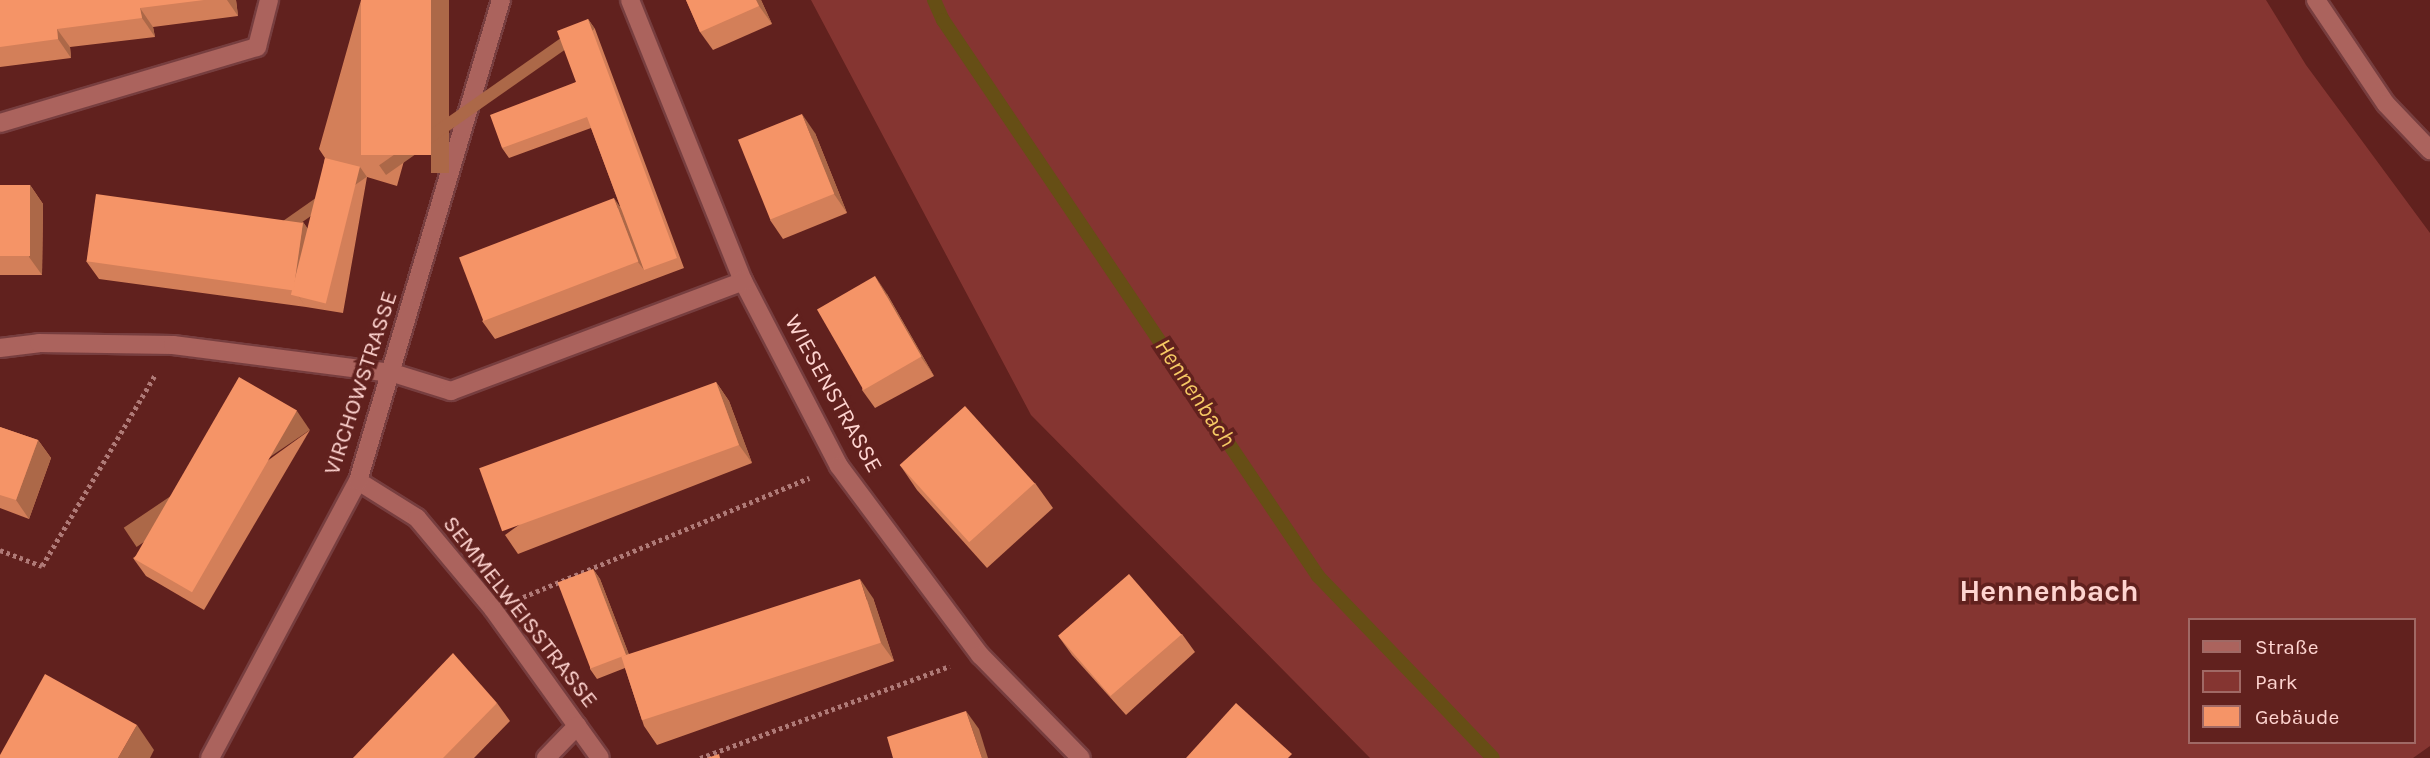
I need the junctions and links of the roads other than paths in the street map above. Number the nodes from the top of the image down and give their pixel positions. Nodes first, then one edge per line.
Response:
1 (269, 0) edge
2 (501, 0) edge
3 (630, 0) edge
4 (2316, 0) edge
5 (0, 123) edge
6 (2430, 150) edge
7 (743, 281) junction
8 (0, 348) edge
9 (393, 373) junction
10 (358, 481) junction
11 (577, 726) junction
12 (210, 758) edge
13 (546, 758) edge
14 (600, 758) edge
15 (1081, 758) edge

1 - 5 street
2 - 9 street, VIRCHOWSTRASSE
3 - 7 street, WIESENSTRASSE
4 - 6 street
7 - 9 street
7 - 15 street, WIESENSTRASSE
8 - 9 street
9 - 10 street, VIRCHOWSTRASSE
10 - 11 street, SEMMELWEISSTRASSE
10 - 12 street, VIRCHOWSTRASSE
11 - 13 street
11 - 14 street, SEMMELWEISSTRASSE

